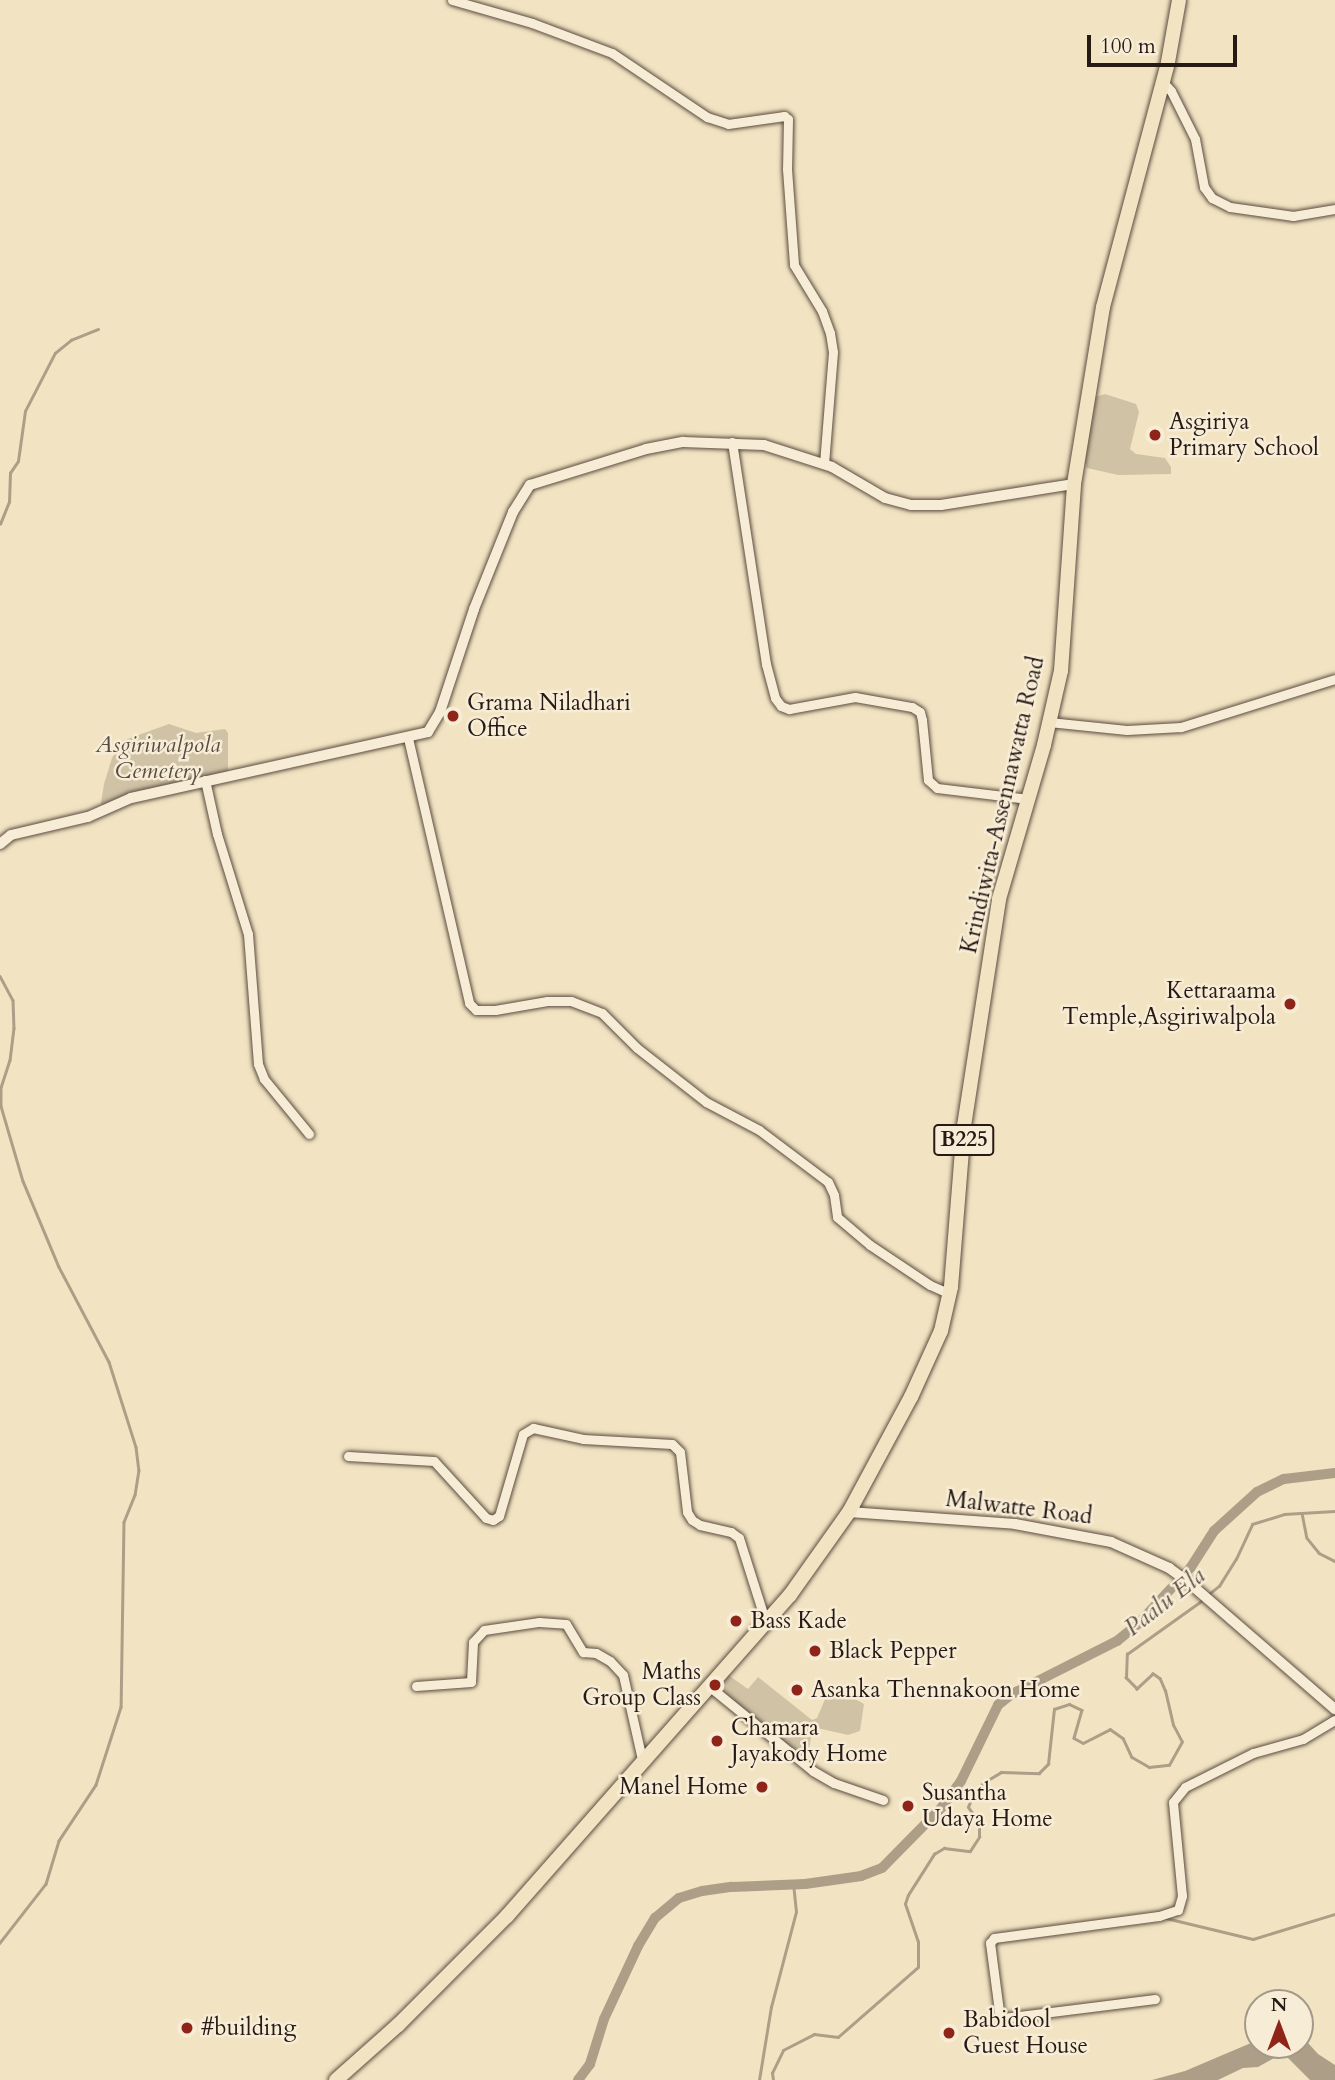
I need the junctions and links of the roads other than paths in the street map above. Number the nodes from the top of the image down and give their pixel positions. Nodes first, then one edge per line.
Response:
1 (452, 0) edge
2 (1179, 0) edge
3 (1163, 82) junction
4 (1335, 209) edge
5 (732, 442) junction
6 (824, 464) junction
7 (1074, 484) junction
8 (1335, 679) edge
9 (1049, 722) junction
10 (408, 738) junction
11 (205, 780) junction
12 (1028, 799) junction
13 (0, 844) edge
14 (309, 1135) dead end
15 (950, 1294) junction
16 (348, 1456) dead end
17 (849, 1512) junction
18 (766, 1623) junction
19 (416, 1686) dead end
20 (710, 1687) junction
21 (1335, 1709) edge
22 (1335, 1720) edge
23 (642, 1759) junction
24 (883, 1800) dead end
25 (1155, 1999) dead end
26 (336, 2080) edge

1 - 6 street
2 - 3 main road, Krindiwita-Assennawatta Road / B225
3 - 4 street
3 - 7 main road, Krindiwita-Assennawatta Road / B225
5 - 6 street
5 - 10 street
5 - 12 street
6 - 7 street
7 - 9 main road, Krindiwita-Assennawatta Road / B225
8 - 9 street
9 - 12 main road, Krindiwita-Assennawatta Road / B225
10 - 11 street
10 - 15 street
11 - 13 street
11 - 14 street
12 - 15 main road, Krindiwita-Assennawatta Road / B225
15 - 17 main road, Krindiwita-Assennawatta Road / B225
16 - 18 street
17 - 18 main road, Krindiwita-Assennawatta Road / B225
17 - 21 street, Malwatte Road
18 - 20 main road, Krindiwita-Assennawatta Road / B225
19 - 23 street
20 - 23 main road, Krindiwita-Assennawatta Road / B225
20 - 24 street
22 - 25 street
23 - 26 main road, Krindiwita-Assennawatta Road / B225

